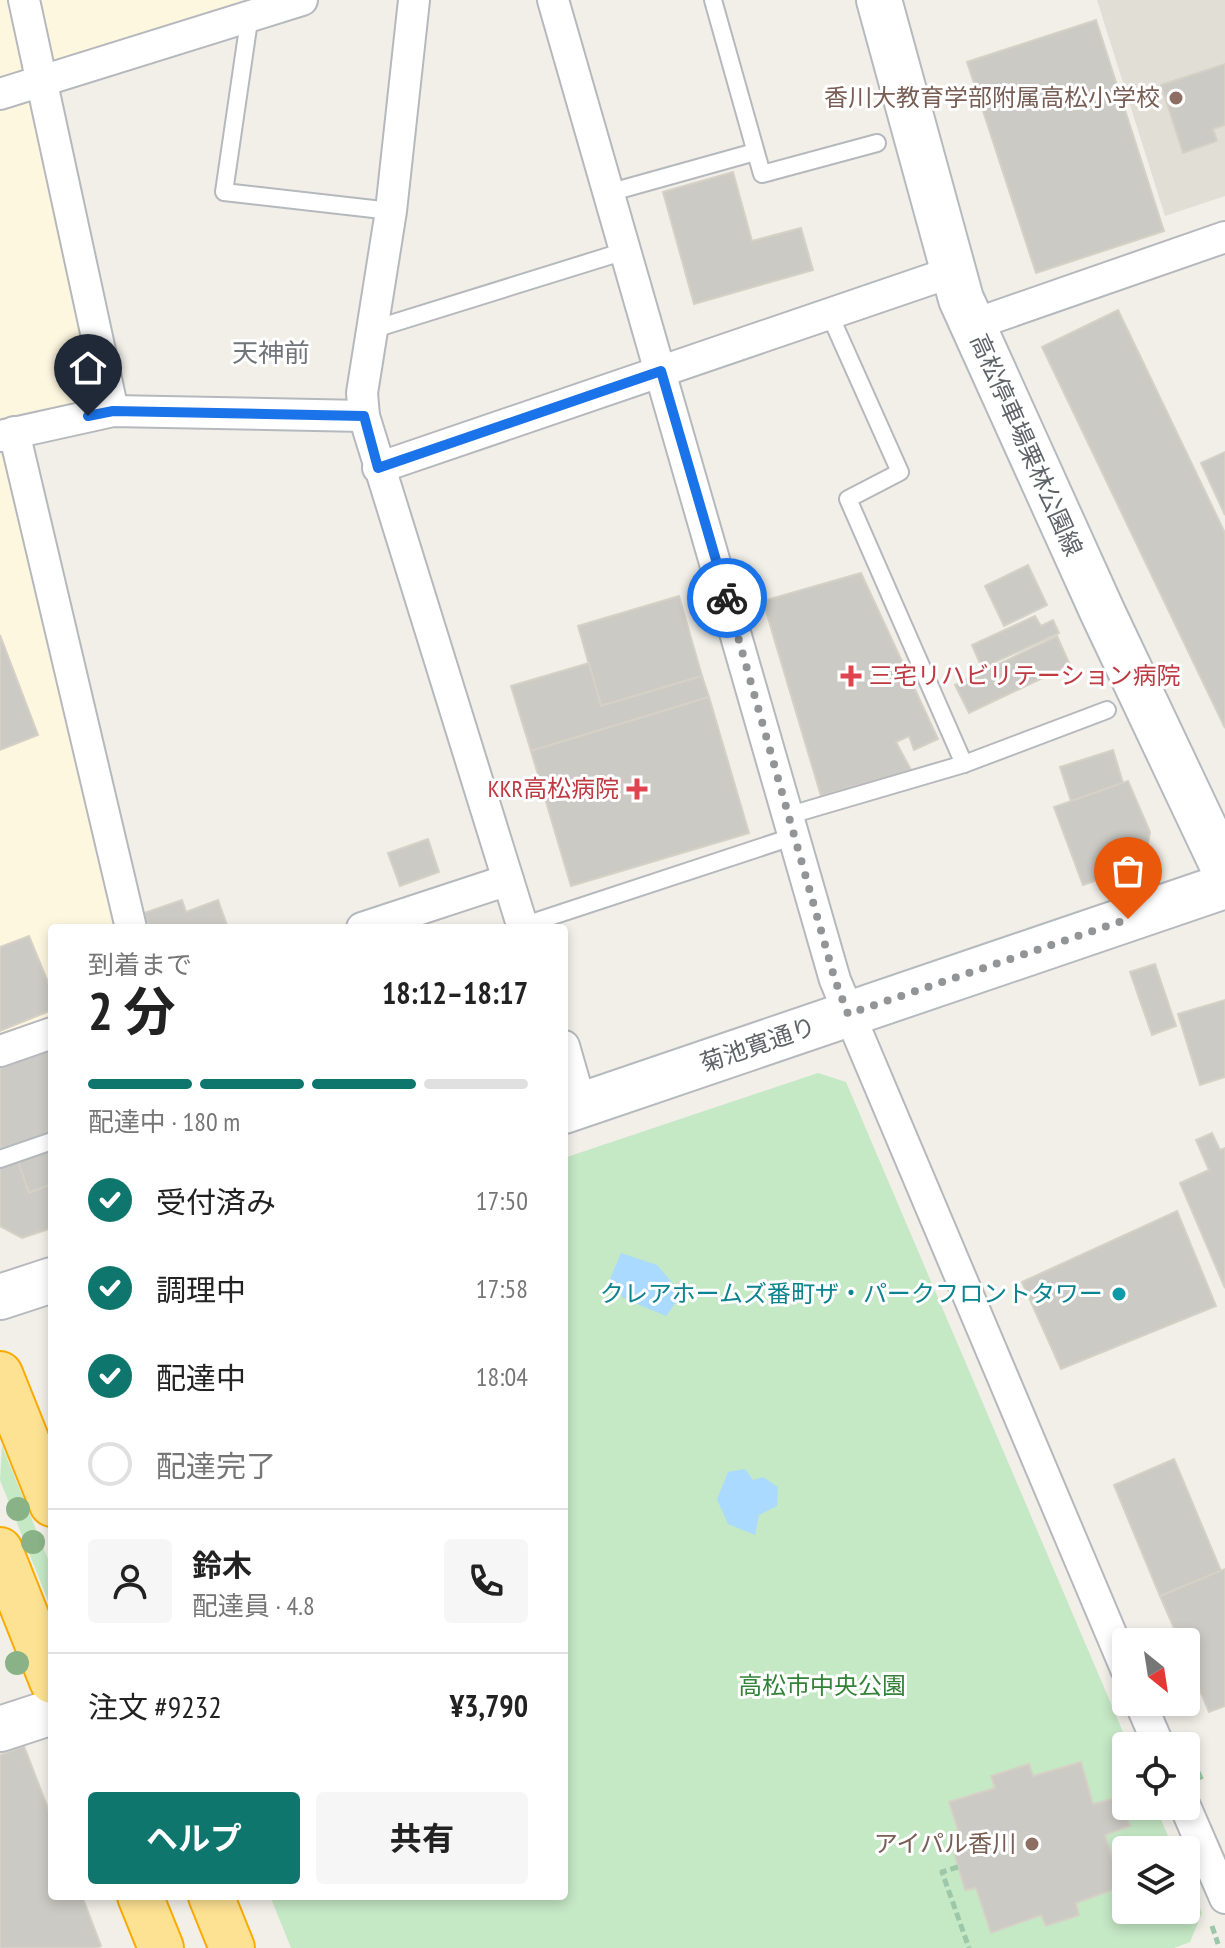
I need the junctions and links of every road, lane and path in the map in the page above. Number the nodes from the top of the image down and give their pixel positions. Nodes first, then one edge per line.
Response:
1 (24, 0) edge
2 (302, 0) edge
3 (414, 0) edge
4 (553, 0) edge
5 (713, 0) edge
6 (879, 0) edge
7 (250, 14) junction
8 (42, 81) junction
9 (0, 94) edge
10 (877, 143) dead end
11 (755, 152) junction
12 (608, 193) junction
13 (391, 211) junction
14 (1225, 237) edge
15 (625, 251) junction
16 (952, 272) junction
17 (829, 313) junction
18 (972, 325) junction
19 (371, 330) junction
20 (661, 371) junction
21 (113, 411) junction
22 (364, 416) junction
23 (7, 434) edge
24 (378, 468) junction
25 (1107, 710) dead end
26 (964, 764) junction
27 (793, 825) junction
28 (1225, 871) edge
29 (508, 880) junction
30 (1225, 886) edge
31 (130, 924) edge
32 (374, 924) edge
33 (521, 924) edge
34 (530, 924) edge
35 (848, 1014) junction
36 (48, 1034) edge
37 (0, 1051) edge
38 (568, 1074) edge
39 (573, 1108) edge
40 (48, 1142) edge
41 (0, 1159) edge
42 (48, 1281) edge
43 (0, 1297) edge
44 (0, 1374) edge
45 (48, 1494) edge
46 (0, 1550) edge
47 (1112, 1641) edge
48 (48, 1671) edge
49 (48, 1713) edge
50 (1151, 1716) edge
51 (0, 1729) edge
52 (1163, 1732) edge
53 (1200, 1814) edge
54 (958, 1867) dead end
55 (1225, 1898) edge
56 (142, 1900) edge
57 (213, 1900) edge
58 (161, 1948) edge
59 (232, 1948) edge
60 (969, 1948) edge

1 - 8 street
2 - 7 street
3 - 13 street
4 - 12 street
5 - 11 lane
6 - 16 main road, 高松停車場栗林公園線
7 - 8 street
7 - 13 lane
8 - 9 street
8 - 21 street
10 - 11 lane
11 - 12 lane
12 - 15 street
13 - 19 street
14 - 18 street
15 - 19 lane
15 - 20 street
16 - 17 street
16 - 18 main road, 高松停車場栗林公園線
17 - 20 street
17 - 26 lane
18 - 28 main road, 高松停車場栗林公園線
19 - 22 street
20 - 24 street
20 - 27 street
21 - 22 street
21 - 23 street
22 - 24 street
23 - 31 street
24 - 29 street
25 - 26 lane
26 - 27 lane
27 - 34 lane
27 - 35 street
29 - 32 street
29 - 33 street
30 - 35 main road, 菊池寛通り
35 - 39 main road, 菊池寛通り
35 - 47 street
36 - 37 street
38 - 39 street
40 - 41 lane
42 - 43 main road
44 - 45 highway
46 - 48 highway
49 - 51 main road
50 - 52 street
53 - 55 street
54 - 60 path
56 - 58 highway
57 - 59 highway

